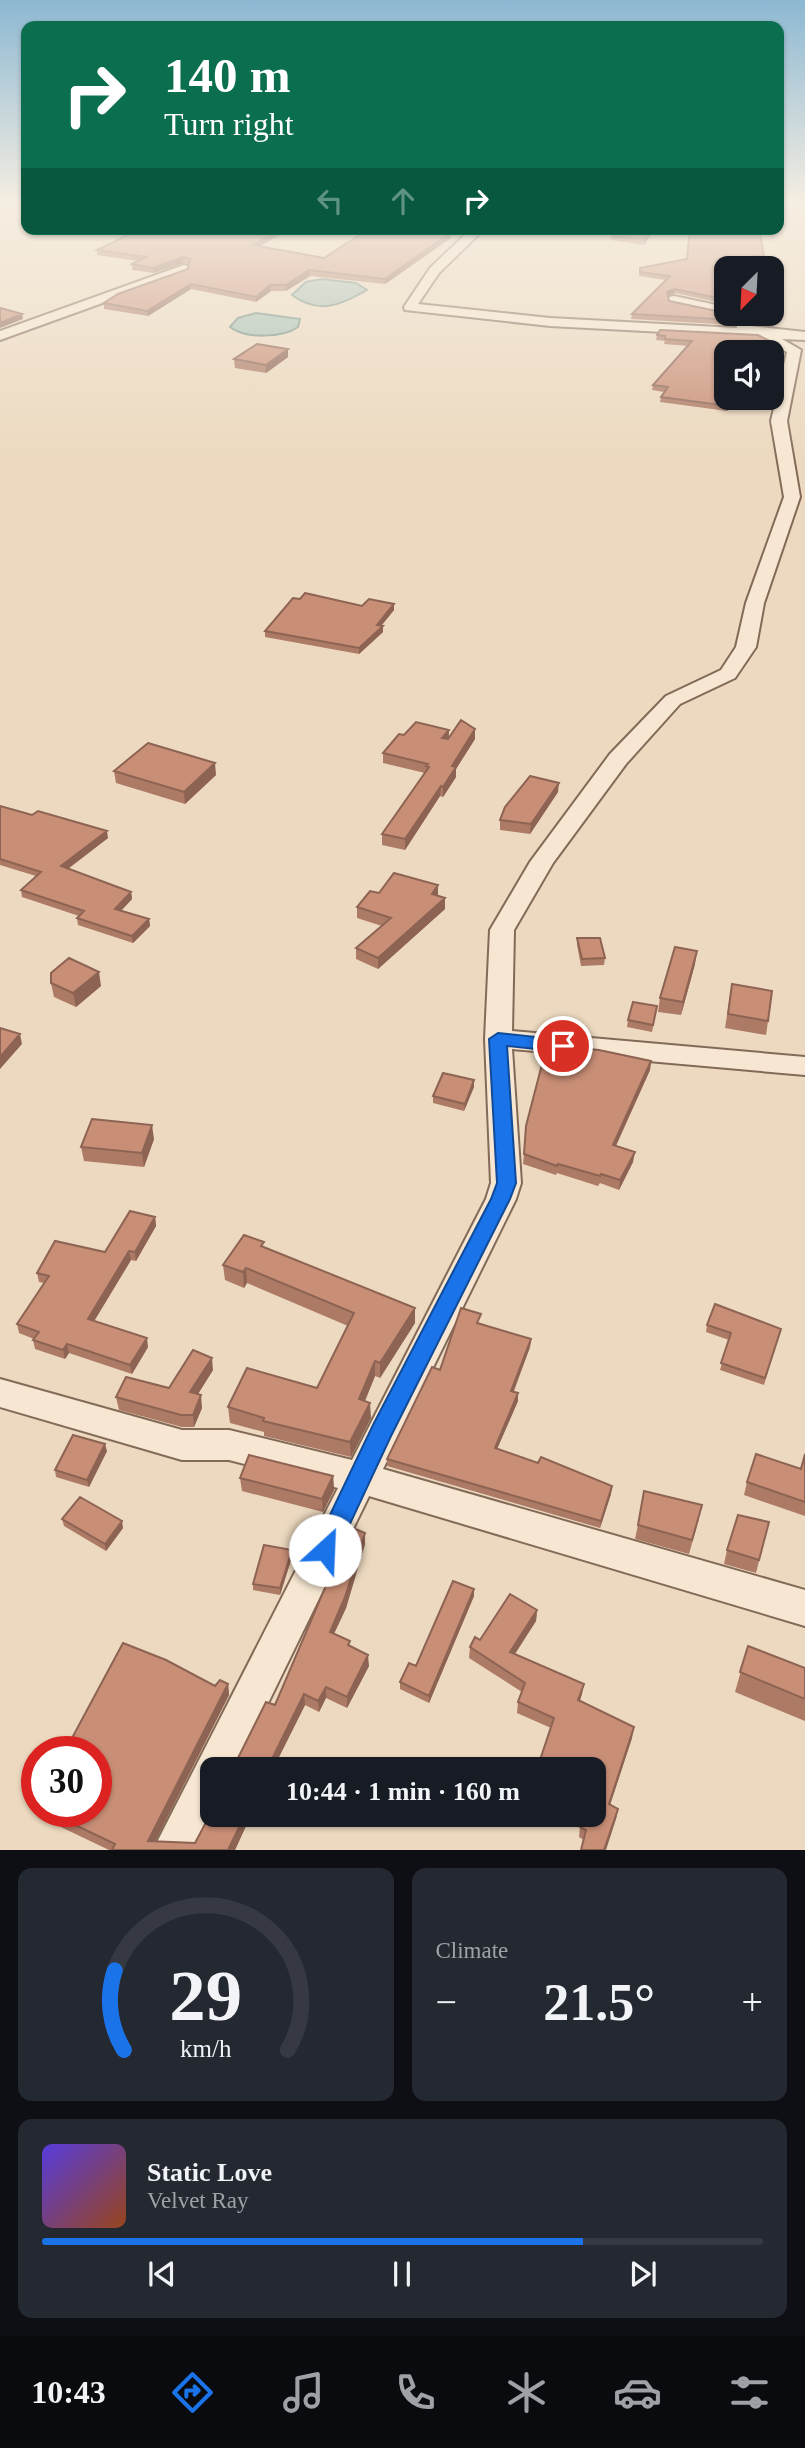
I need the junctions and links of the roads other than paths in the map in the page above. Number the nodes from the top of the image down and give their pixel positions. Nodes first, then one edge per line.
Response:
1 (128, 289) edge
2 (422, 289) edge
3 (674, 300) edge
4 (714, 308) edge
5 (743, 326) edge
6 (760, 335) junction
7 (0, 336) edge
8 (805, 336) edge
9 (498, 1039) junction
10 (805, 1066) edge
11 (0, 1393) edge
12 (360, 1478) junction
13 (805, 1608) edge
14 (221, 1757) edge
15 (200, 1799) edge
16 (174, 1850) edge

1 - 7 street
2 - 6 street
3 - 4 street
5 - 6 street
6 - 8 street
6 - 9 street
9 - 10 street
9 - 12 street
11 - 12 street
12 - 13 street
12 - 14 street
15 - 16 street

